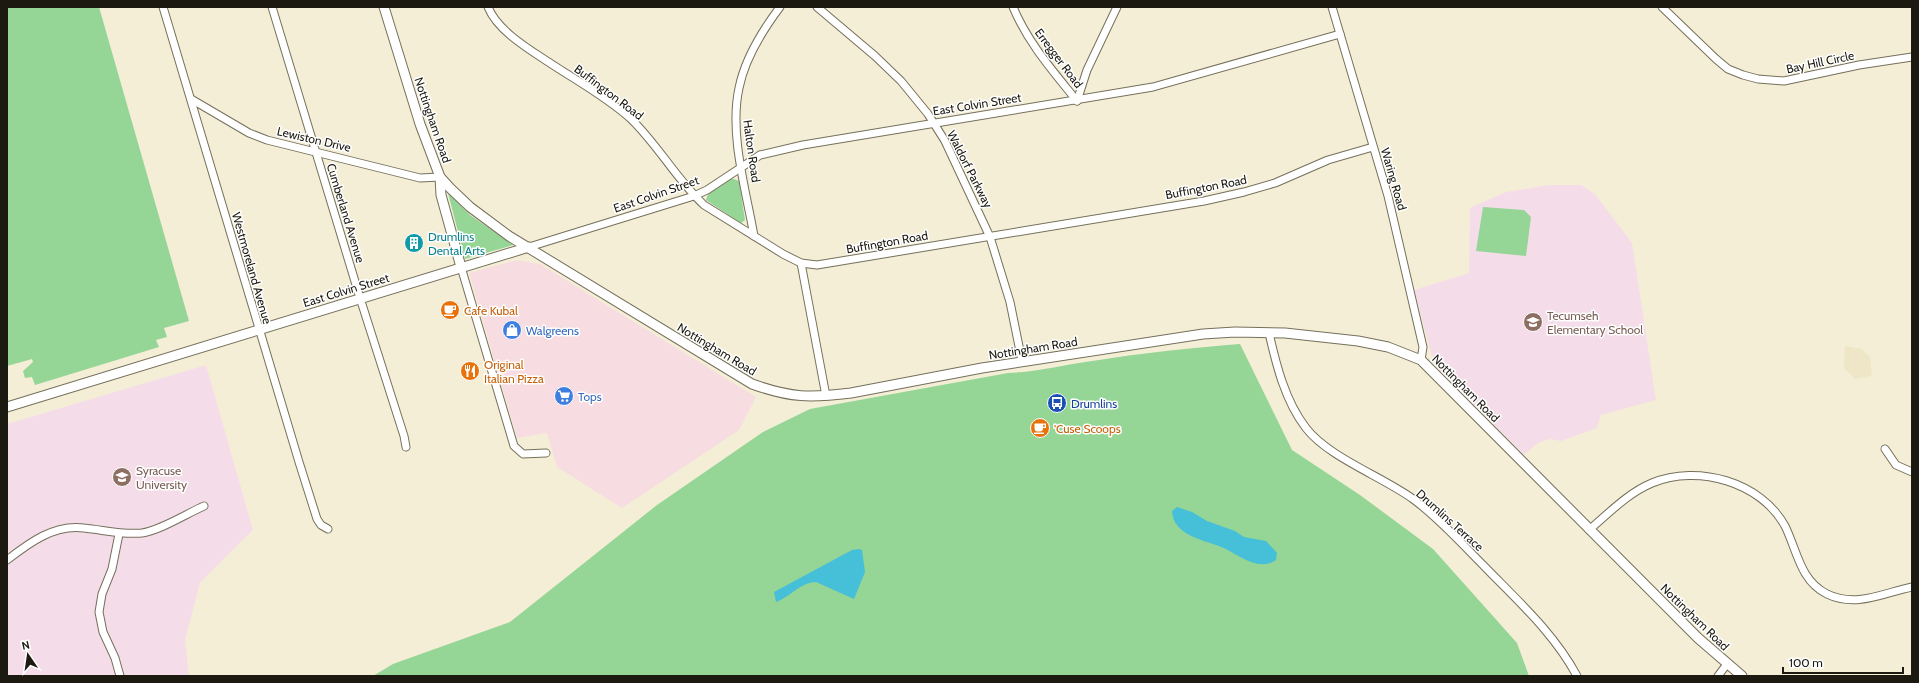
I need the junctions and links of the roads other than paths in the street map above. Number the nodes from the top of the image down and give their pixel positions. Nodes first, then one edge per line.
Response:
1 (163, 7) edge
2 (272, 7) edge
3 (384, 7) edge
4 (488, 7) edge
5 (780, 7) edge
6 (817, 7) edge
7 (1013, 7) edge
8 (1118, 7) edge
9 (1332, 7) edge
10 (1662, 7) edge
11 (1340, 34) junction
12 (1912, 57) edge
13 (191, 98) junction
14 (1077, 101) junction
15 (935, 123) junction
16 (1373, 146) junction
17 (316, 152) junction
18 (742, 166) junction
19 (440, 177) junction
20 (694, 196) junction
21 (754, 236) junction
22 (990, 237) junction
23 (529, 247) junction
24 (801, 263) junction
25 (461, 267) junction
26 (360, 298) junction
27 (258, 329) junction
28 (1269, 332) junction
29 (1421, 360) junction
30 (1022, 361) junction
31 (826, 396) junction
32 (7, 407) edge
33 (406, 447) dead end
34 (1885, 449) dead end
35 (546, 453) dead end
36 (1912, 472) edge
37 (204, 506) dead end
38 (328, 529) dead end
39 (1589, 530) junction
40 (118, 534) junction
41 (7, 560) edge
42 (1912, 587) edge
43 (1727, 664) junction
44 (120, 676) edge
45 (1577, 676) edge
46 (1718, 676) edge
47 (1742, 676) edge

1 - 13 street, Westmoreland Avenue
2 - 17 street, Cumberland Avenue
3 - 19 street, Nottingham Road
4 - 20 street, Buffington Road
5 - 18 street, Halton Road
6 - 15 street, Waldorf Parkway
7 - 14 street, Erregger Road
8 - 14 street
9 - 11 street, Waring Road
10 - 12 street, Bay Hill Circle
11 - 14 street, East Colvin Street
11 - 16 street, Waring Road
13 - 17 street, Lewiston Drive
13 - 27 street, Westmoreland Avenue
14 - 15 street, East Colvin Street
15 - 18 street, East Colvin Street
15 - 22 street, Waldorf Parkway
16 - 22 street, Buffington Road
16 - 29 street, Waring Road
17 - 19 street, Lewiston Drive
17 - 26 street, Cumberland Avenue
18 - 20 street, East Colvin Street
18 - 21 street, Halton Road
19 - 23 street, Nottingham Road
19 - 25 street
20 - 21 street, Buffington Road
20 - 23 street, East Colvin Street
21 - 24 street, Buffington Road
22 - 24 street, Buffington Road
22 - 30 street, Waldorf Parkway
23 - 25 street, East Colvin Street
23 - 31 street, Nottingham Road
24 - 31 street
25 - 26 street, East Colvin Street
25 - 35 street
26 - 27 street, East Colvin Street
26 - 33 street, Cumberland Avenue
27 - 32 street, East Colvin Street
27 - 38 street, Westmoreland Avenue
28 - 29 street, Nottingham Road
28 - 30 street, Nottingham Road
28 - 45 street, Drumlins Terrace
29 - 39 street, Nottingham Road
30 - 31 street, Nottingham Road
34 - 36 street
37 - 40 street
39 - 42 street
39 - 43 street, Nottingham Road
40 - 41 street
40 - 44 street
43 - 46 street
43 - 47 street, Nottingham Road

